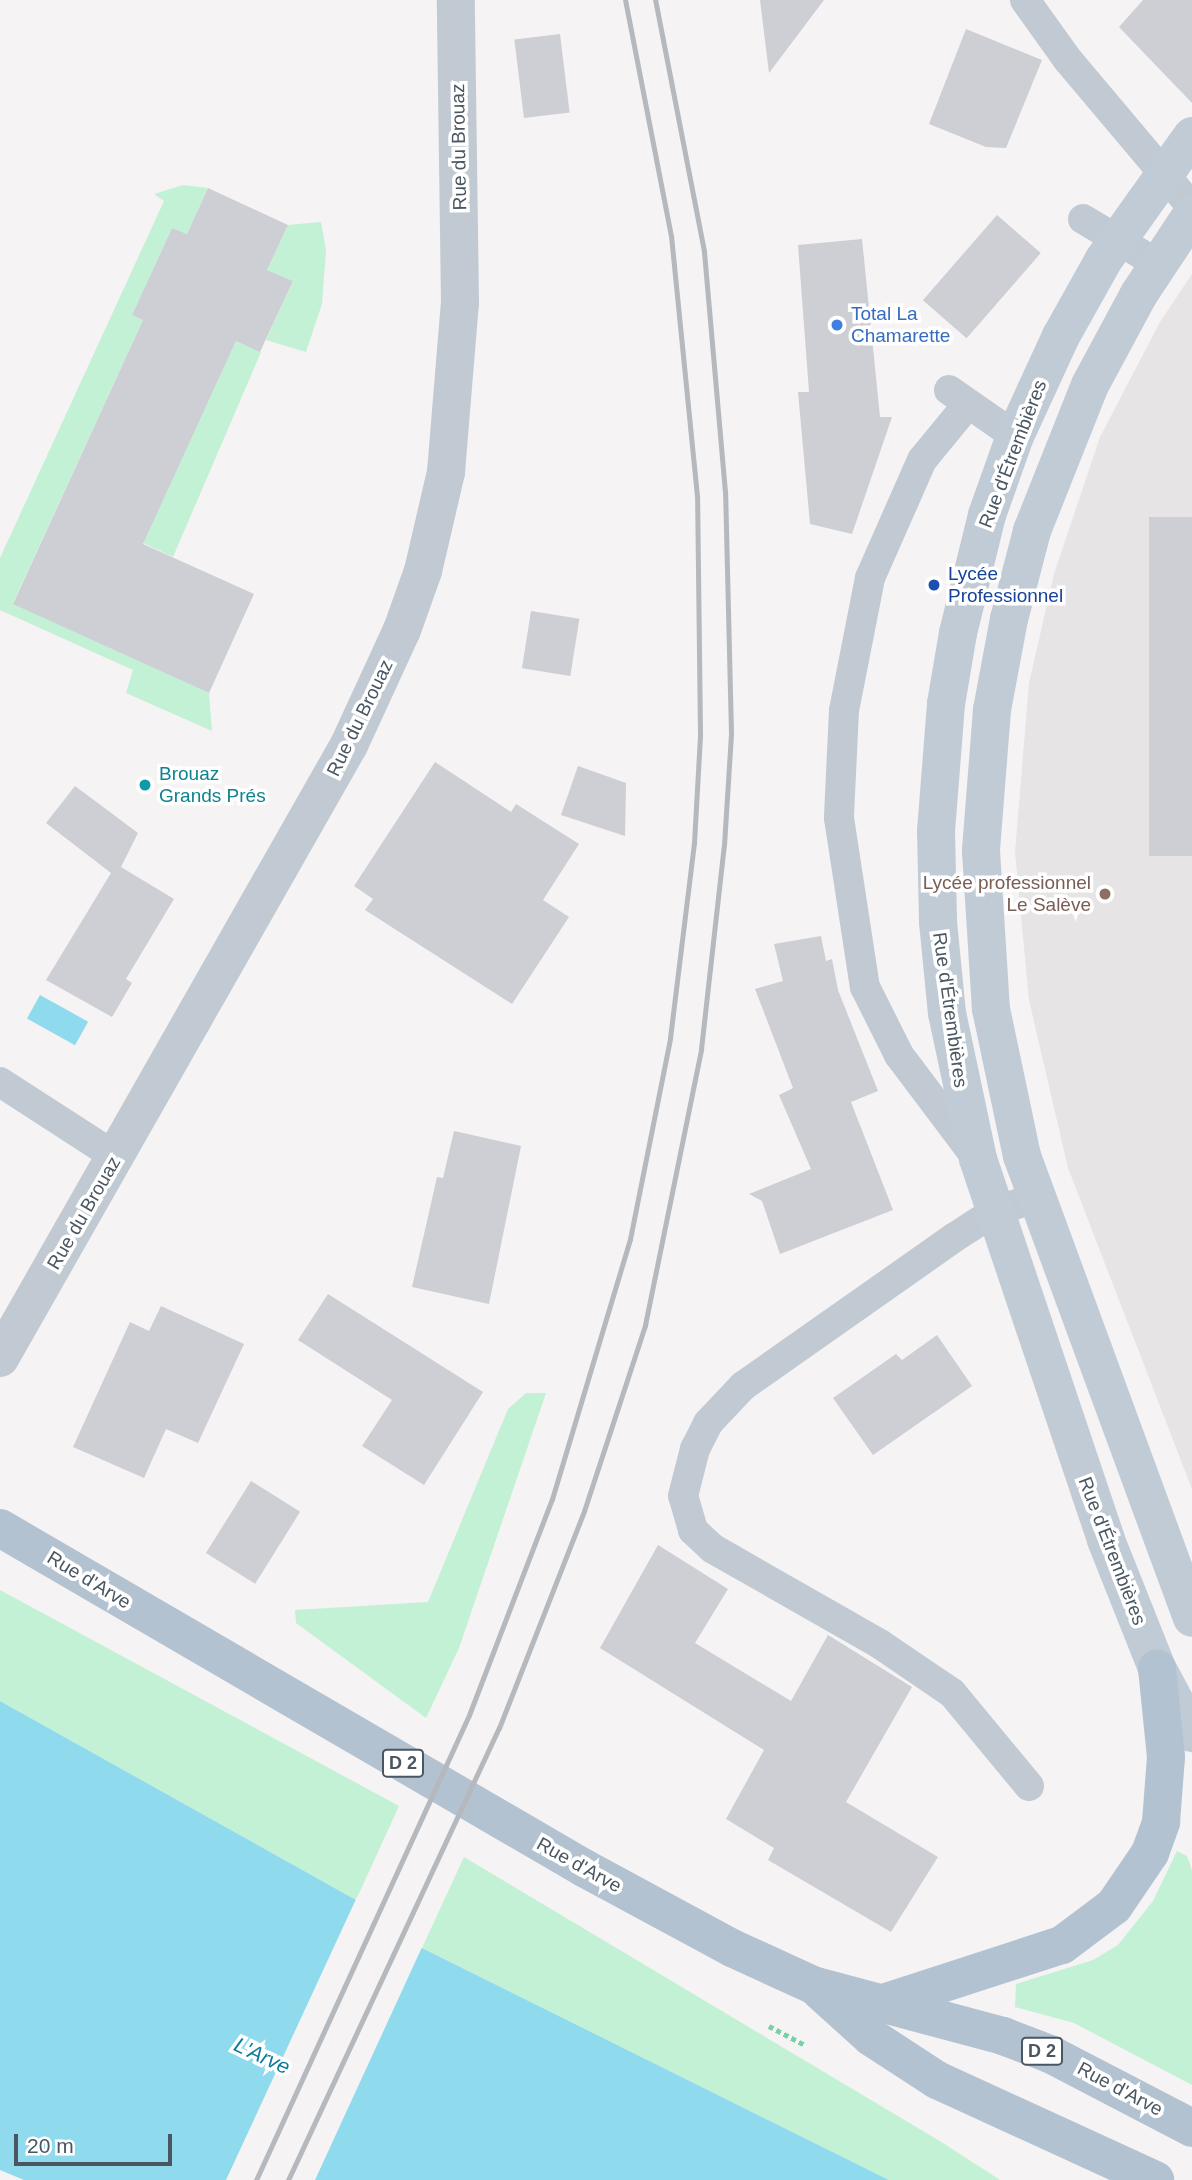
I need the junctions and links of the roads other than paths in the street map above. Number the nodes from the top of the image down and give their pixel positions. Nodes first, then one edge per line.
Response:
1 (456, 0) edge
2 (1025, 0) edge
3 (1192, 136) edge
4 (1163, 174) junction
5 (1192, 207) edge
6 (1192, 214) edge
7 (1083, 219) dead end
8 (1117, 239) junction
9 (1158, 264) junction
10 (1016, 436) junction
11 (0, 1082) edge
12 (116, 1157) junction
13 (978, 1159) junction
14 (1034, 1198) junction
15 (994, 1212) junction
16 (0, 1359) edge
17 (0, 1528) edge
18 (1192, 1618) edge
19 (1157, 1668) junction
20 (1192, 1733) edge
21 (1029, 1786) dead end
22 (813, 1985) junction
23 (881, 2004) junction
24 (1192, 2128) edge
25 (1155, 2180) edge

1 - 12 street, Rue du Brouaz
2 - 4 lane
3 - 4 main road, Rue d'Étrembières
4 - 5 lane
4 - 8 main road, Rue d'Étrembières
6 - 9 main road
7 - 8 lane
8 - 9 lane
8 - 10 main road, Rue d'Étrembières
9 - 14 main road
10 - 13 main road, Rue d'Étrembières
10 - 13 lane
11 - 12 lane
12 - 16 street, Rue du Brouaz
13 - 15 main road, Rue d'Étrembières
14 - 15 lane
14 - 18 main road
15 - 19 main road, Rue d'Étrembières
15 - 21 lane
17 - 22 main road, Rue d'Arve / D 2
19 - 20 main road, Rue d'Étrembières
19 - 23 main road
22 - 23 main road, Rue d'Arve / D 2
22 - 25 main road
23 - 24 main road, Rue d'Arve / D 2

